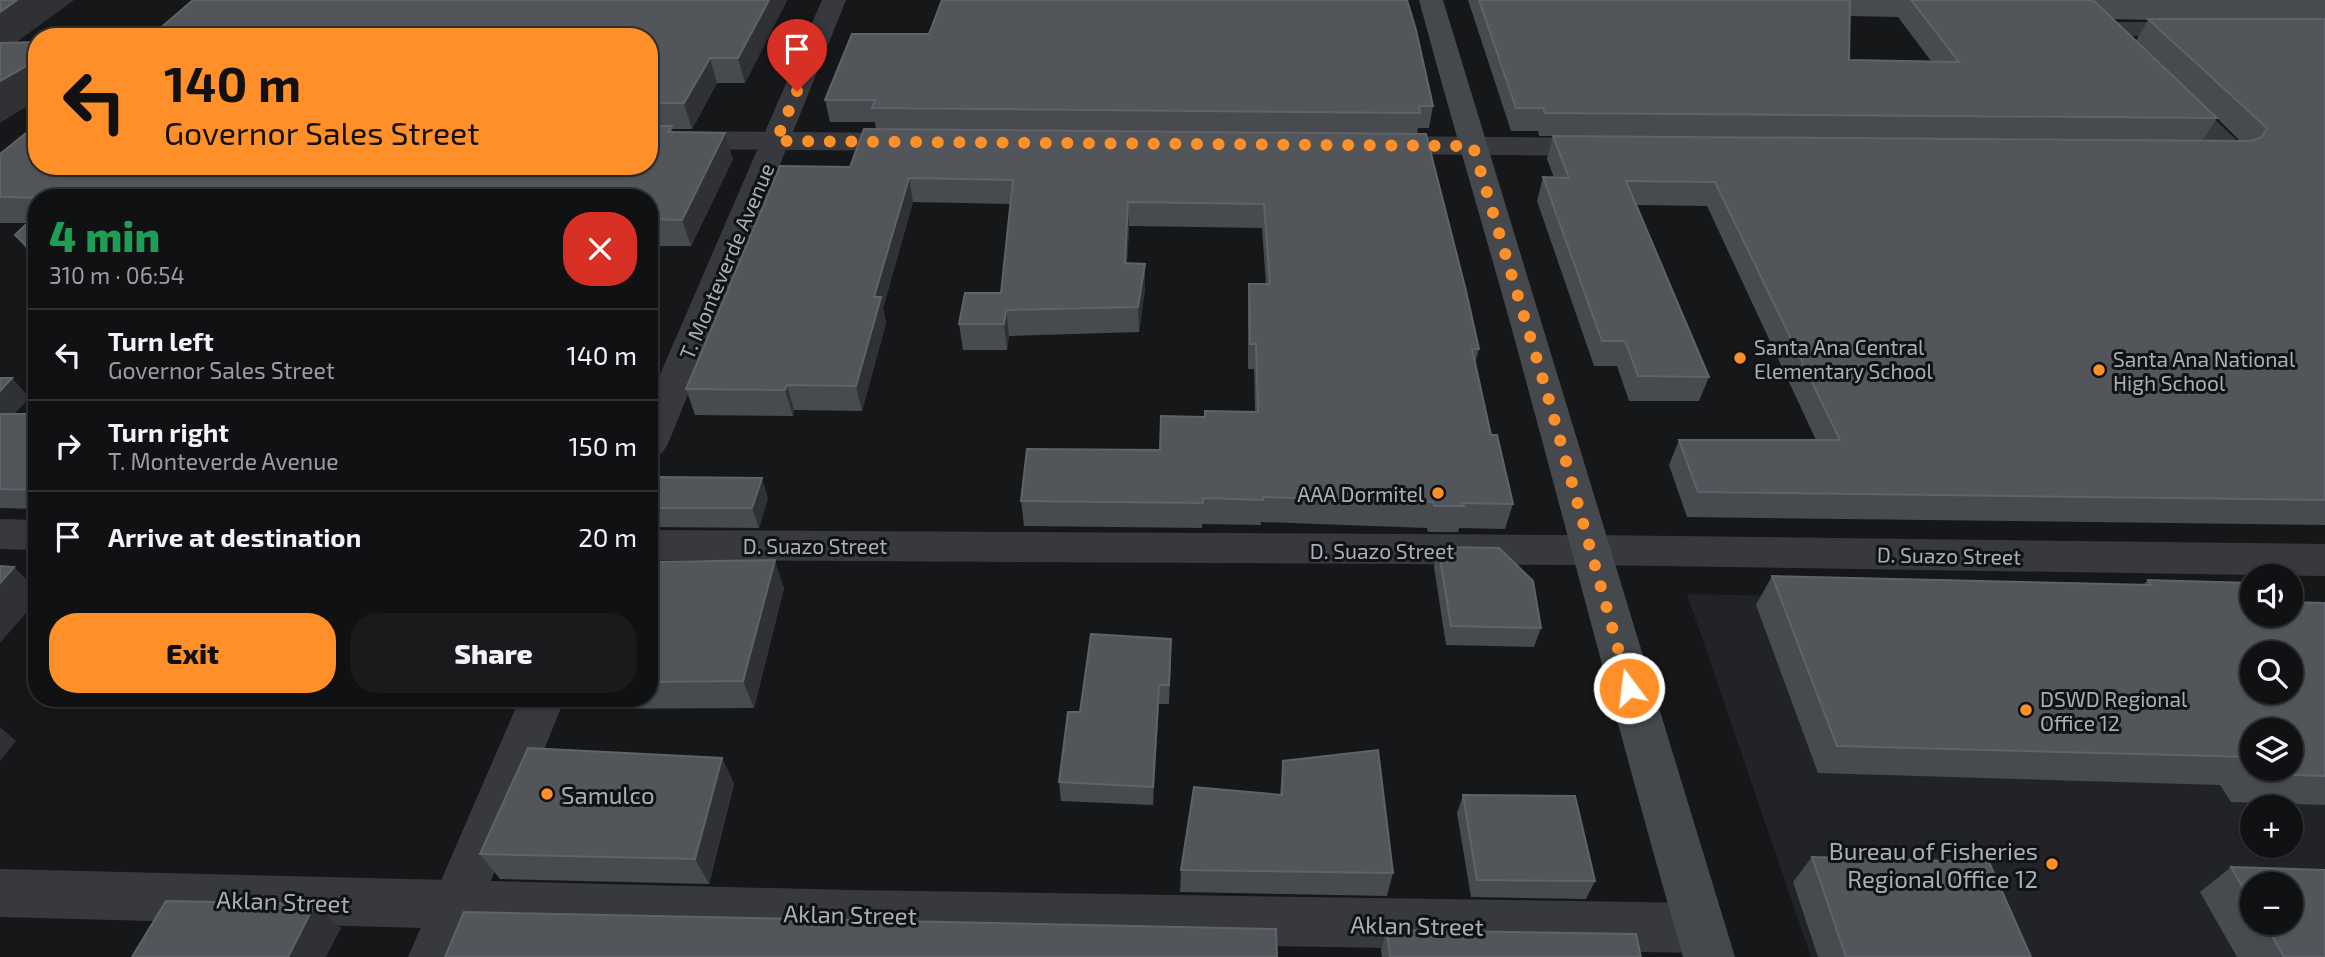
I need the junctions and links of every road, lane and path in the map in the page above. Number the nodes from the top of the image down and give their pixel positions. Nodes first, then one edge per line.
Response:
1 (834, 0) edge
2 (1431, 0) edge
3 (2224, 30) edge
4 (2134, 57) edge
5 (2154, 76) edge
6 (658, 140) edge
7 (776, 141) junction
8 (939, 142) edge
9 (1353, 145) edge
10 (1473, 146) junction
11 (1634, 147) edge
12 (2195, 153) edge
13 (658, 423) edge
14 (0, 534) edge
15 (28, 535) edge
16 (658, 545) edge
17 (1590, 550) junction
18 (2325, 560) edge
19 (539, 707) edge
20 (0, 893) edge
21 (456, 906) junction
22 (1704, 943) edge
23 (434, 957) edge

1 - 7 street, T. Monteverde Avenue
2 - 10 main road
3 - 4 street
5 - 12 street
6 - 7 street
7 - 8 street
7 - 13 street, T. Monteverde Avenue
9 - 10 street
10 - 11 street
10 - 17 main road
14 - 15 street
16 - 17 street, D. Suazo Street
17 - 18 street, D. Suazo Street
17 - 22 main road
19 - 21 street
20 - 21 street, Aklan Street
21 - 22 street, Aklan Street
21 - 23 street

